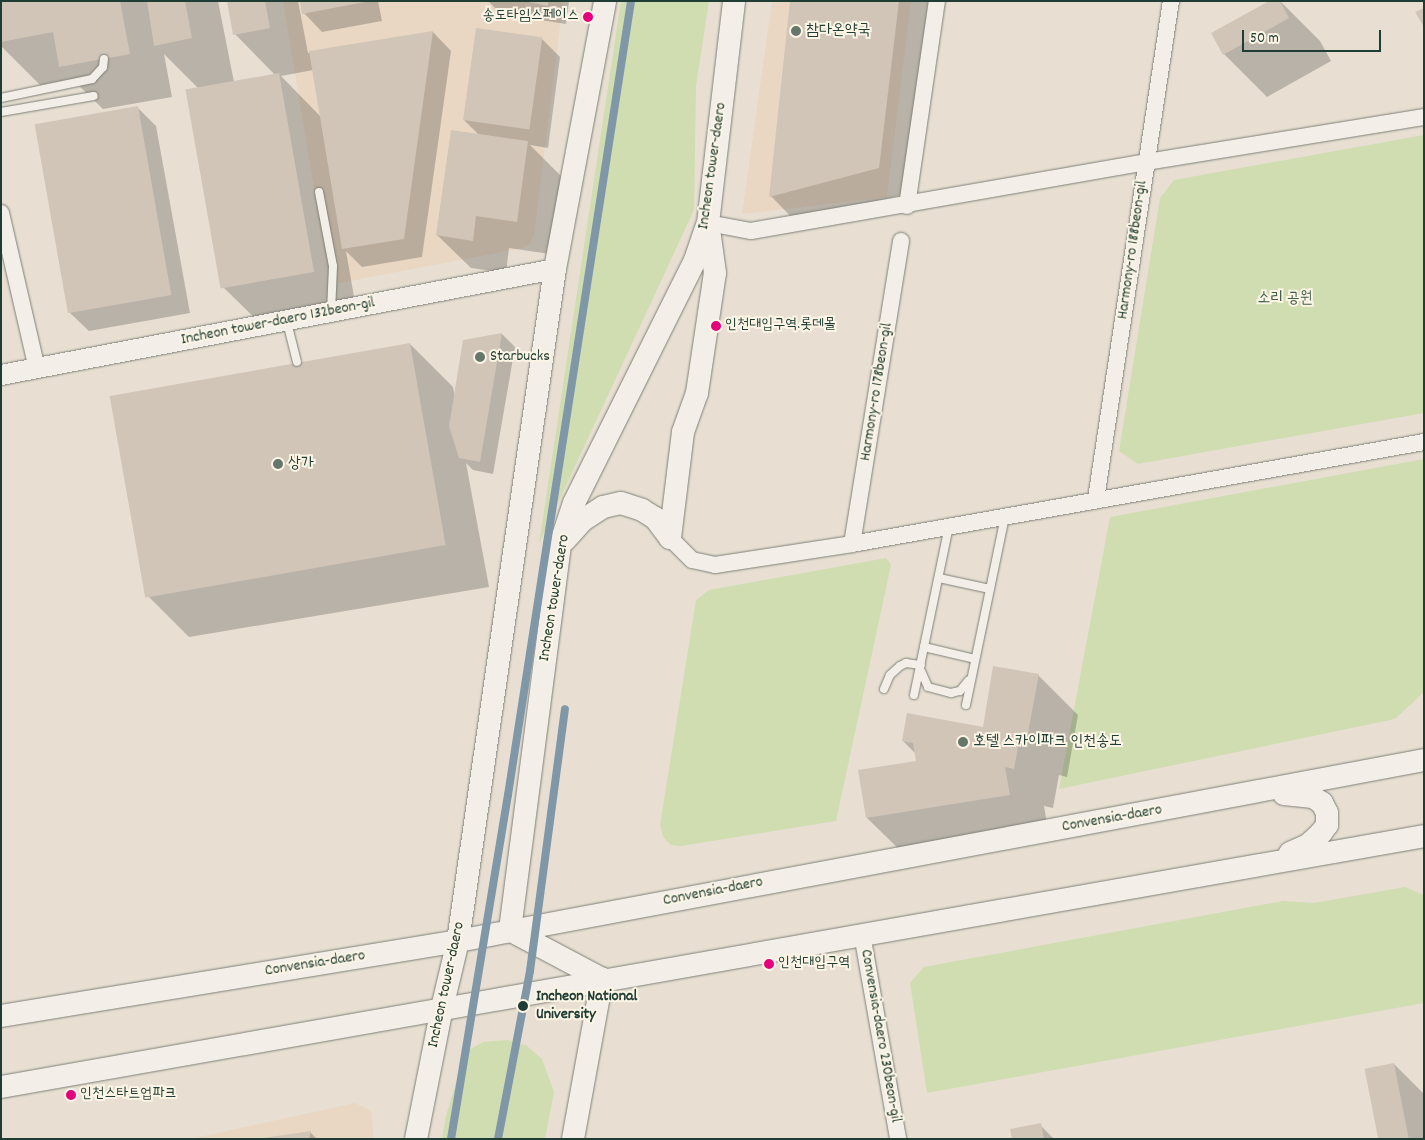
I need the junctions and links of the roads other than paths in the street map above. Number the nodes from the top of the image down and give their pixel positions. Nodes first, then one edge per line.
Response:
1 (605, 1) edge
2 (734, 1) edge
3 (937, 1) edge
4 (1171, 1) edge
5 (104, 59) dead end
6 (94, 96) dead end
7 (1, 98) edge
8 (1, 112) edge
9 (1424, 117) edge
10 (1146, 162) junction
11 (319, 192) dead end
12 (907, 206) junction
13 (1, 212) edge
14 (708, 223) junction
15 (901, 241) dead end
16 (555, 269) junction
17 (331, 312) junction
18 (287, 320) junction
19 (297, 362) dead end
20 (37, 369) junction
21 (1, 375) edge
22 (1424, 442) edge
23 (676, 491) junction
24 (1096, 499) junction
25 (642, 510) junction
26 (1005, 516) junction
27 (949, 526) junction
28 (670, 538) junction
29 (852, 544) junction
30 (560, 545) junction
31 (939, 578) junction
32 (990, 589) junction
33 (924, 647) junction
34 (975, 659) junction
35 (921, 662) junction
36 (973, 670) junction
37 (884, 689) dead end
38 (914, 695) dead end
39 (966, 705) dead end
40 (1424, 760) edge
41 (1256, 792) junction
42 (1424, 836) edge
43 (1271, 862) junction
44 (510, 930) junction
45 (862, 934) junction
46 (458, 941) junction
47 (602, 979) junction
48 (442, 1008) junction
49 (1, 1016) edge
50 (1, 1087) edge
51 (416, 1139) edge
52 (572, 1139) edge
53 (898, 1139) edge

1 - 16 main road, Incheon tower-daero
2 - 14 main road, Incheon tower-daero
3 - 12 street
4 - 10 street, Harmony-ro 188beon-gil
5 - 7 lane
6 - 8 lane
9 - 10 street
10 - 12 street
10 - 24 street, Harmony-ro 188beon-gil
11 - 17 lane
12 - 14 street
13 - 20 street
14 - 23 main road
14 - 30 main road, Incheon tower-daero
15 - 29 street, Harmony-ro 178beon-gil
16 - 17 street, Incheon tower-daero 132beon-gil
16 - 46 main road, Incheon tower-daero
17 - 18 street, Incheon tower-daero 132beon-gil
18 - 19 lane
18 - 20 street, Incheon tower-daero 132beon-gil
20 - 21 street, Incheon tower-daero 132beon-gil
22 - 24 street
23 - 25 main road
23 - 28 main road
24 - 26 street
25 - 28 main road
25 - 30 main road
26 - 27 street
26 - 32 lane
27 - 29 street
27 - 31 lane
28 - 29 street
30 - 44 main road, Incheon tower-daero
31 - 32 lane
31 - 33 lane
32 - 34 lane
33 - 34 lane
33 - 35 lane
34 - 36 lane
35 - 36 lane
35 - 37 lane
35 - 38 lane
36 - 39 lane
40 - 41 main road, Convensia-daero
41 - 43 main road
41 - 44 main road, Convensia-daero
42 - 43 main road
43 - 45 main road
44 - 46 main road, Convensia-daero
44 - 47 main road
45 - 47 main road
45 - 53 street, Convensia-daero 230beon-gil
46 - 48 main road, Incheon tower-daero
46 - 49 main road, Convensia-daero
47 - 48 main road
47 - 52 main road
48 - 50 main road
48 - 51 main road, Incheon tower-daero

